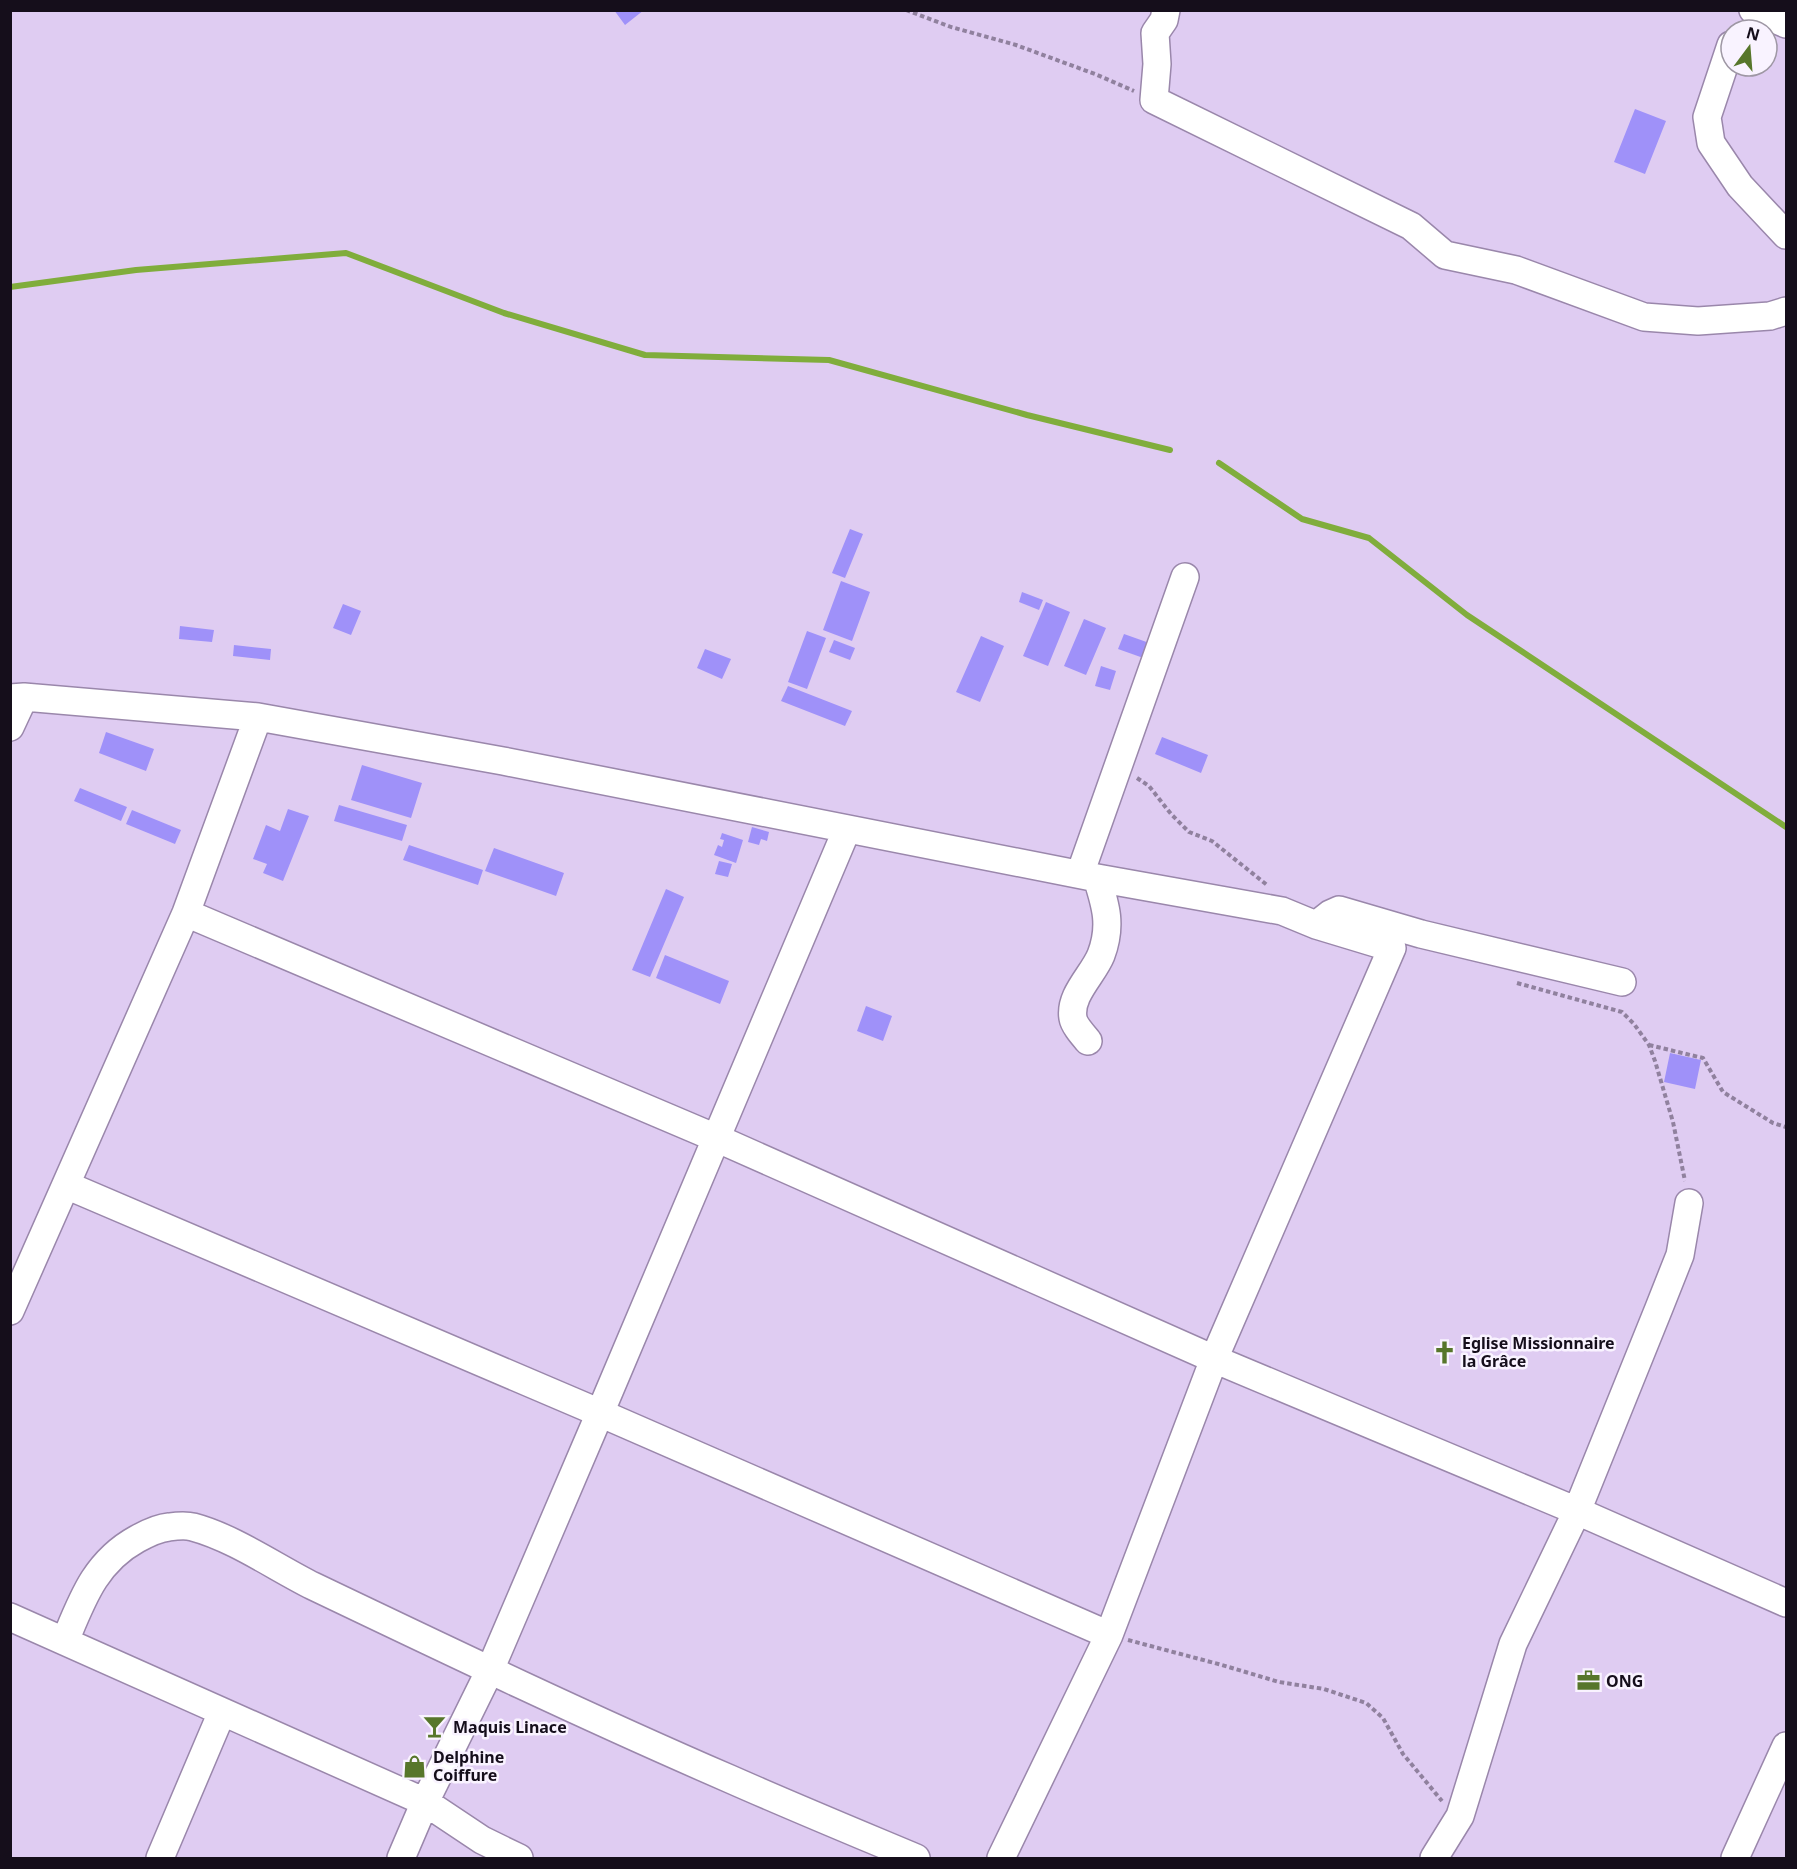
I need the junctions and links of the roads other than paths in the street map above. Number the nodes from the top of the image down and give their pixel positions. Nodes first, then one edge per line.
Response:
1 (1166, 10) edge
2 (1753, 10) edge
3 (1786, 24) edge
4 (1720, 78) edge
5 (1786, 235) edge
6 (1786, 311) edge
7 (1185, 577) dead end
8 (17, 697) edge
9 (258, 717) junction
10 (10, 727) edge
11 (847, 829) junction
12 (1088, 876) junction
13 (186, 913) junction
14 (1316, 925) junction
15 (1622, 982) dead end
16 (1088, 1041) dead end
17 (716, 1138) junction
18 (66, 1185) junction
19 (1689, 1203) road end
20 (10, 1311) edge
21 (1214, 1359) junction
22 (600, 1413) junction
23 (1577, 1511) junction
24 (1786, 1603) edge
25 (10, 1617) edge
26 (1109, 1635) junction
27 (65, 1641) junction
28 (490, 1670) junction
29 (222, 1712) junction
30 (1786, 1746) edge
31 (424, 1802) junction
32 (159, 1858) edge
33 (401, 1858) edge
34 (519, 1858) edge
35 (916, 1858) edge
36 (1001, 1858) edge
37 (1435, 1858) edge
38 (1735, 1858) edge

1 - 6 street
2 - 3 street
4 - 5 street
7 - 12 street
8 - 9 street
8 - 10 street
9 - 11 street
9 - 13 street
11 - 12 street
11 - 17 street
12 - 14 street
12 - 16 street
13 - 17 street
13 - 18 street
14 - 15 street
14 - 21 street
17 - 21 street
17 - 22 street
18 - 20 street
18 - 22 street
19 - 23 street
21 - 23 street
21 - 26 street
22 - 26 street
22 - 28 street
23 - 24 street
23 - 37 street
25 - 27 street
26 - 36 street
27 - 28 street
27 - 29 street
28 - 31 street
28 - 35 street
29 - 31 street
29 - 32 street
30 - 38 street
31 - 33 street
31 - 34 street

